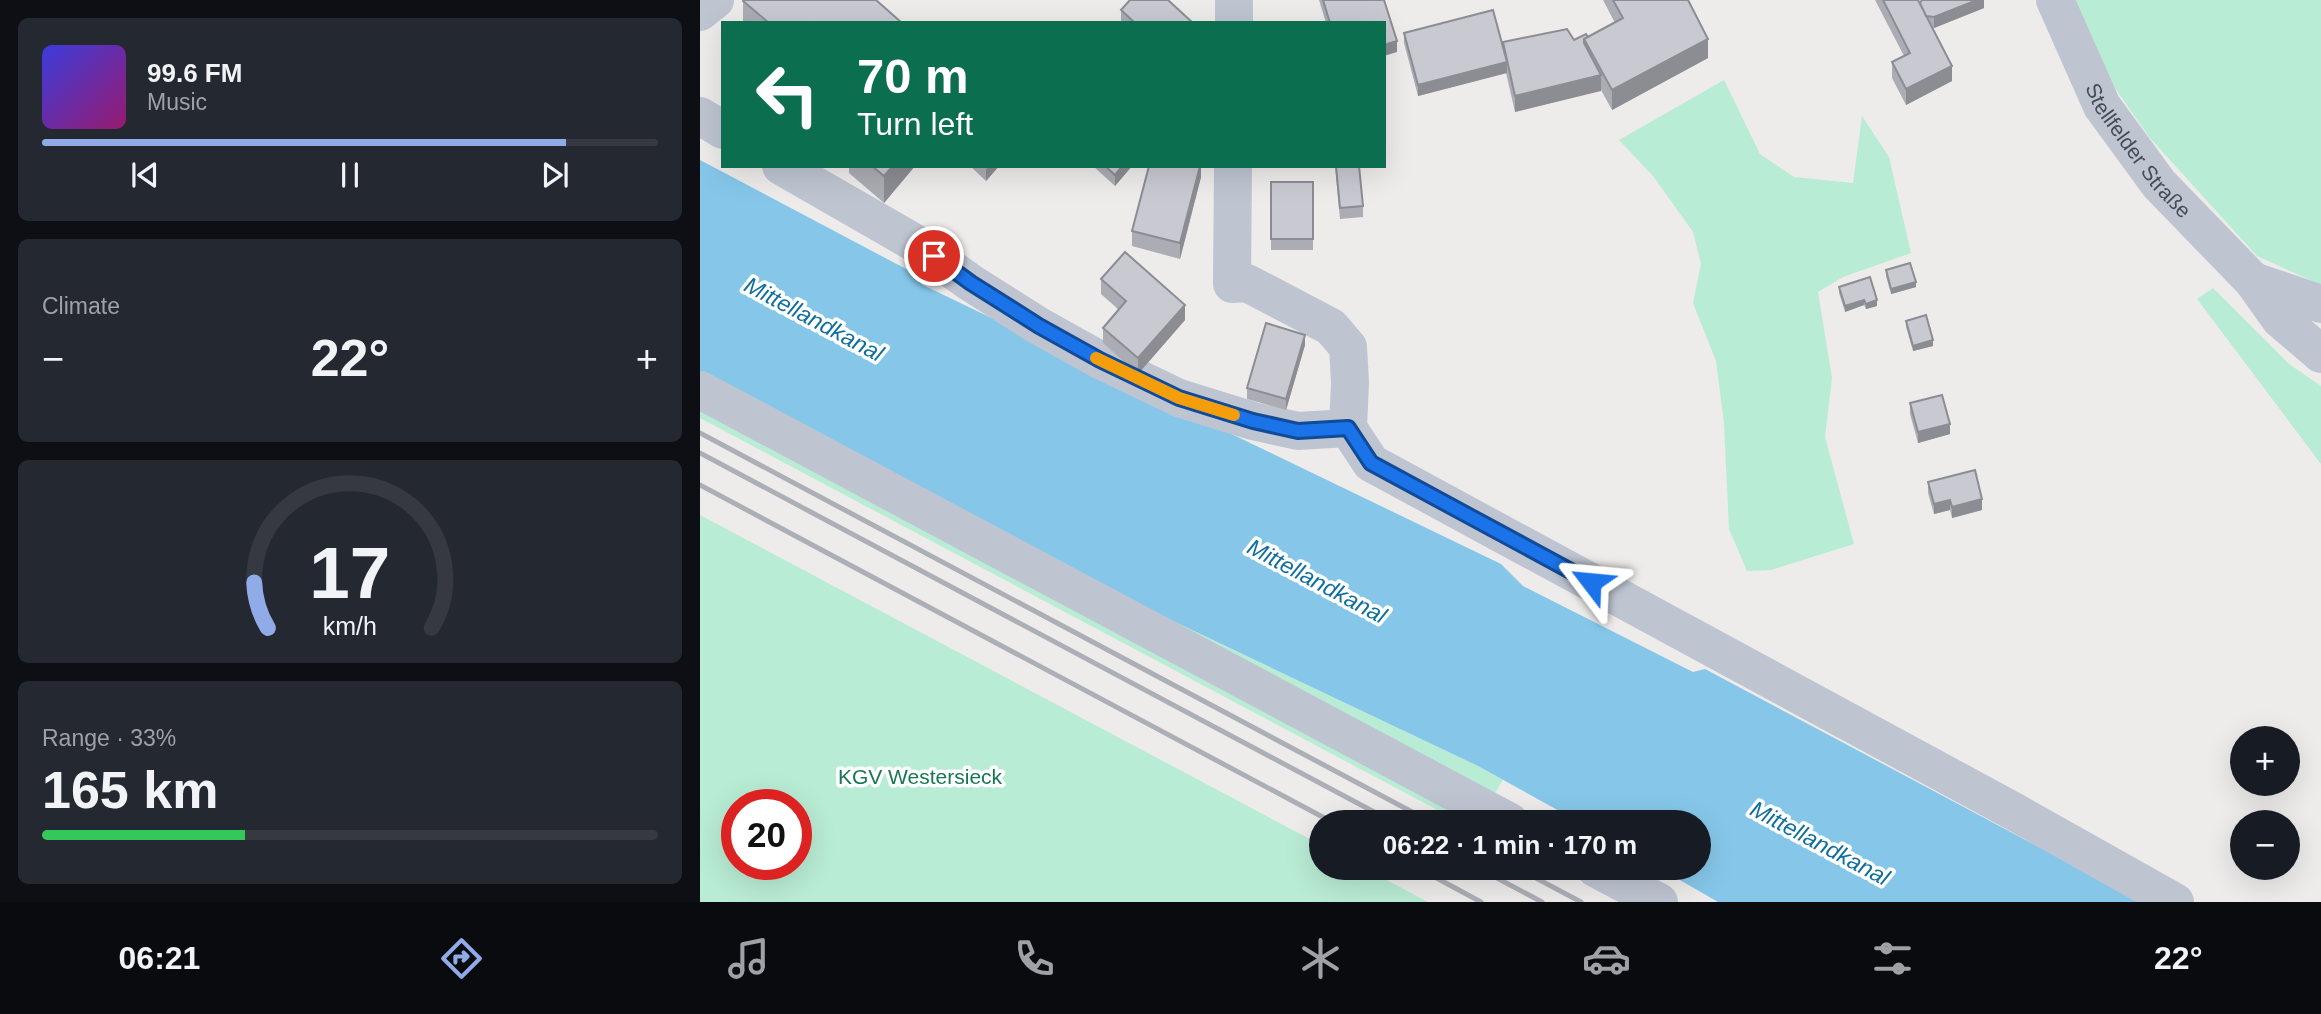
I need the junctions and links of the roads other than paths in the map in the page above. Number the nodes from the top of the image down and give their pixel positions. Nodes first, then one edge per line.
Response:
1 (715, 0) edge
2 (1234, 0) edge
3 (2055, 0) edge
4 (700, 12) edge
5 (1234, 21) edge
6 (700, 116) edge
7 (721, 129) edge
8 (784, 168) edge
9 (1233, 168) edge
10 (2253, 281) junction
11 (2321, 304) edge
12 (2321, 354) edge
13 (700, 390) edge
14 (1348, 428) junction
15 (1488, 810) edge
16 (1618, 880) edge
17 (1659, 902) edge
18 (2175, 902) edge

1 - 4 street
2 - 5 street
3 - 10 street, Stellfelder Straße
6 - 7 street
8 - 14 street
9 - 14 street
10 - 11 street
10 - 12 street, Stellfelder Straße
13 - 15 street
14 - 18 street
16 - 17 street

